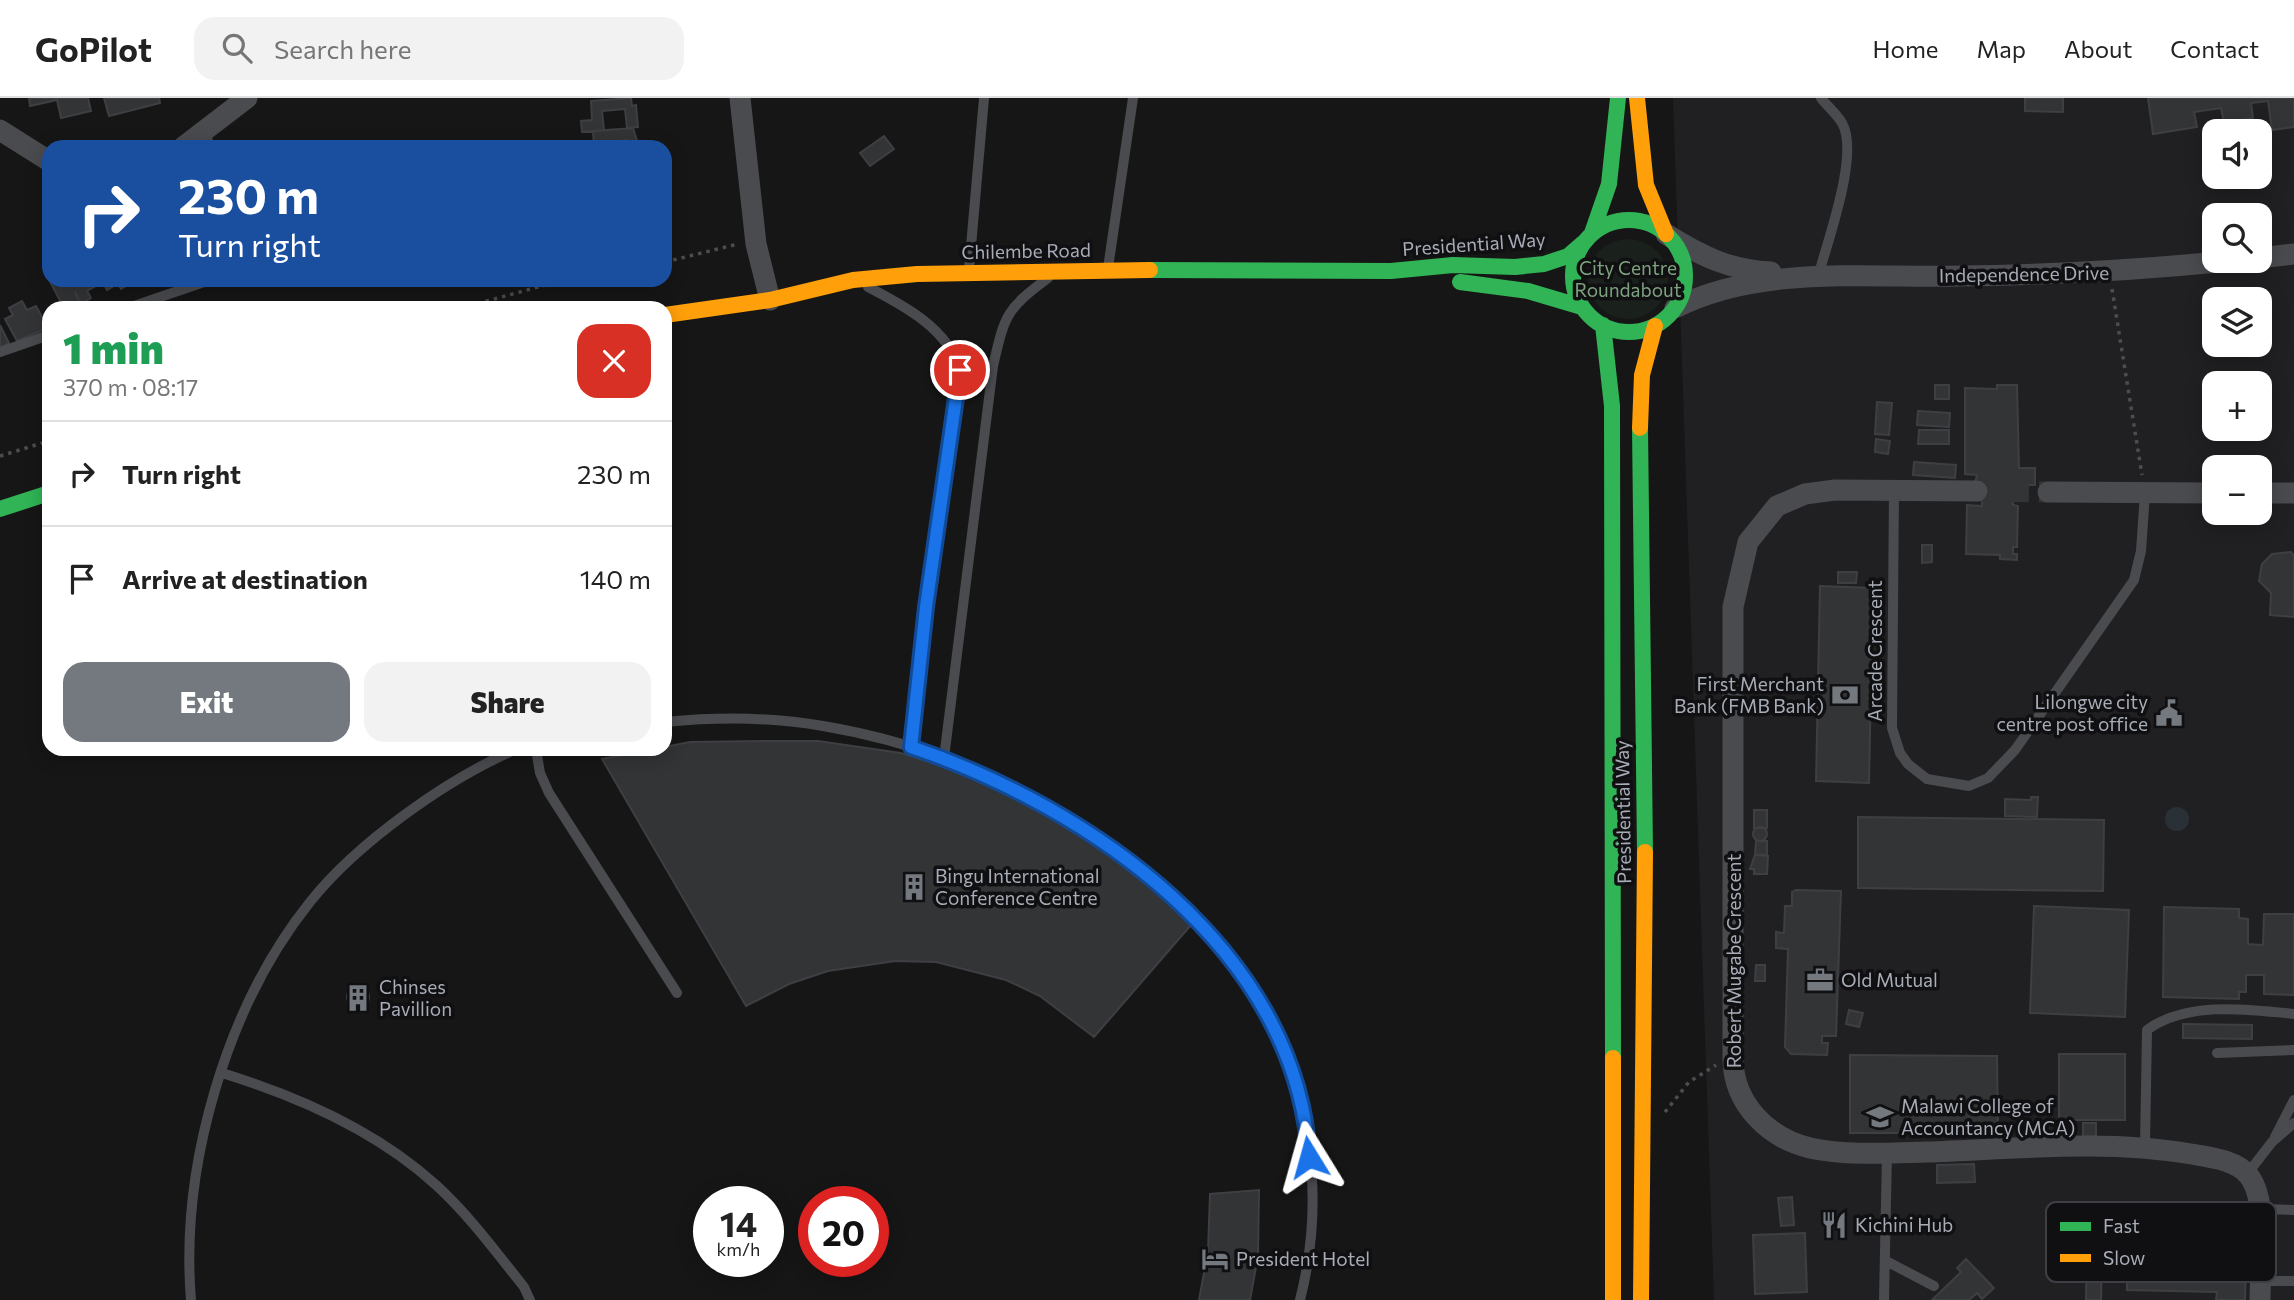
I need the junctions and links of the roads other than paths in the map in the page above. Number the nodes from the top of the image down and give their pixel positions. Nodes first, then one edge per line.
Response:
1 (247, 98) edge
2 (740, 98) edge
3 (984, 98) edge
4 (1133, 98) edge
5 (1618, 98) edge
6 (1637, 98) edge
7 (1821, 98) edge
8 (3, 138) edge
9 (208, 140) edge
10 (42, 158) edge
11 (1666, 234) junction
12 (1587, 238) junction
13 (2294, 254) edge
14 (2272, 257) edge
15 (2202, 264) edge
16 (1058, 270) junction
17 (1108, 271) junction
18 (1391, 271) junction
19 (968, 272) junction
20 (1818, 277) junction
21 (853, 279) junction
22 (190, 287) edge
23 (770, 300) junction
24 (148, 301) edge
25 (1582, 307) junction
26 (1675, 308) junction
27 (672, 314) edge
28 (1603, 326) junction
29 (1655, 326) junction
30 (42, 337) edge
31 (0, 352) edge
32 (1894, 490) junction
33 (1978, 491) tunnel mouth
34 (2048, 492) tunnel mouth
35 (2294, 492) edge
36 (2145, 493) junction
37 (2202, 493) edge
38 (2272, 493) edge
39 (42, 495) edge
40 (0, 509) edge
41 (672, 722) edge
42 (911, 747) junction
43 (504, 756) edge
44 (537, 756) edge
45 (944, 758) junction
46 (677, 993) dead end
47 (2294, 1014) edge
48 (2294, 1050) edge
49 (2217, 1053) dead end
50 (222, 1073) junction
51 (2294, 1100) edge
52 (2294, 1123) edge
53 (2272, 1142) junction
54 (2145, 1146) junction
55 (1887, 1153) junction
56 (1642, 1154) junction
57 (2248, 1173) junction
58 (2260, 1202) edge
59 (2276, 1209) edge
60 (2294, 1210) edge
61 (1886, 1261) junction
62 (2294, 1281) edge
63 (1934, 1286) dead end
64 (2260, 1290) edge
65 (191, 1300) edge
66 (530, 1300) edge
67 (1300, 1300) edge
68 (1613, 1300) edge
69 (1641, 1300) edge
70 (1654, 1300) edge
71 (1884, 1300) edge

1 - 9 street
2 - 23 street
3 - 19 lane
4 - 17 lane
5 - 12 main road
6 - 11 main road
7 - 20 lane
8 - 10 street
11 - 12 main road
11 - 20 street, Independence Drive
11 - 26 main road
12 - 18 main road, Presidential Way
12 - 25 main road
13 - 14 street
15 - 20 street, Independence Drive
16 - 17 main road, Chilembe Road
16 - 19 main road, Chilembe Road
16 - 45 lane
17 - 18 main road, Chilembe Road
18 - 25 main road, Presidential Way
19 - 21 main road, Chilembe Road
20 - 26 street, Independence Drive
21 - 23 main road, Chilembe Road
21 - 42 lane
22 - 24 lane
23 - 27 main road, Chilembe Road
25 - 28 main road
26 - 29 main road
28 - 29 main road
28 - 68 main road, Presidential Way
29 - 56 main road, Presidential Way
30 - 31 lane
32 - 33 street, Robert Mugabe Crescent
32 - 36 lane, Arcade Crescent
32 - 55 street, Robert Mugabe Crescent
34 - 36 street
35 - 38 street
36 - 37 street
39 - 40 main road
41 - 42 lane
42 - 45 lane
43 - 50 lane
44 - 46 lane
45 - 67 lane
47 - 54 lane
48 - 49 lane
50 - 65 lane
50 - 66 lane
51 - 53 lane
52 - 53 lane
53 - 57 lane
54 - 55 street, Robert Mugabe Crescent
54 - 57 street, Robert Mugabe Crescent
55 - 61 lane
56 - 69 main road, Presidential Way
56 - 70 main road
57 - 58 street
59 - 60 lane
61 - 63 lane
61 - 71 lane
62 - 64 lane

